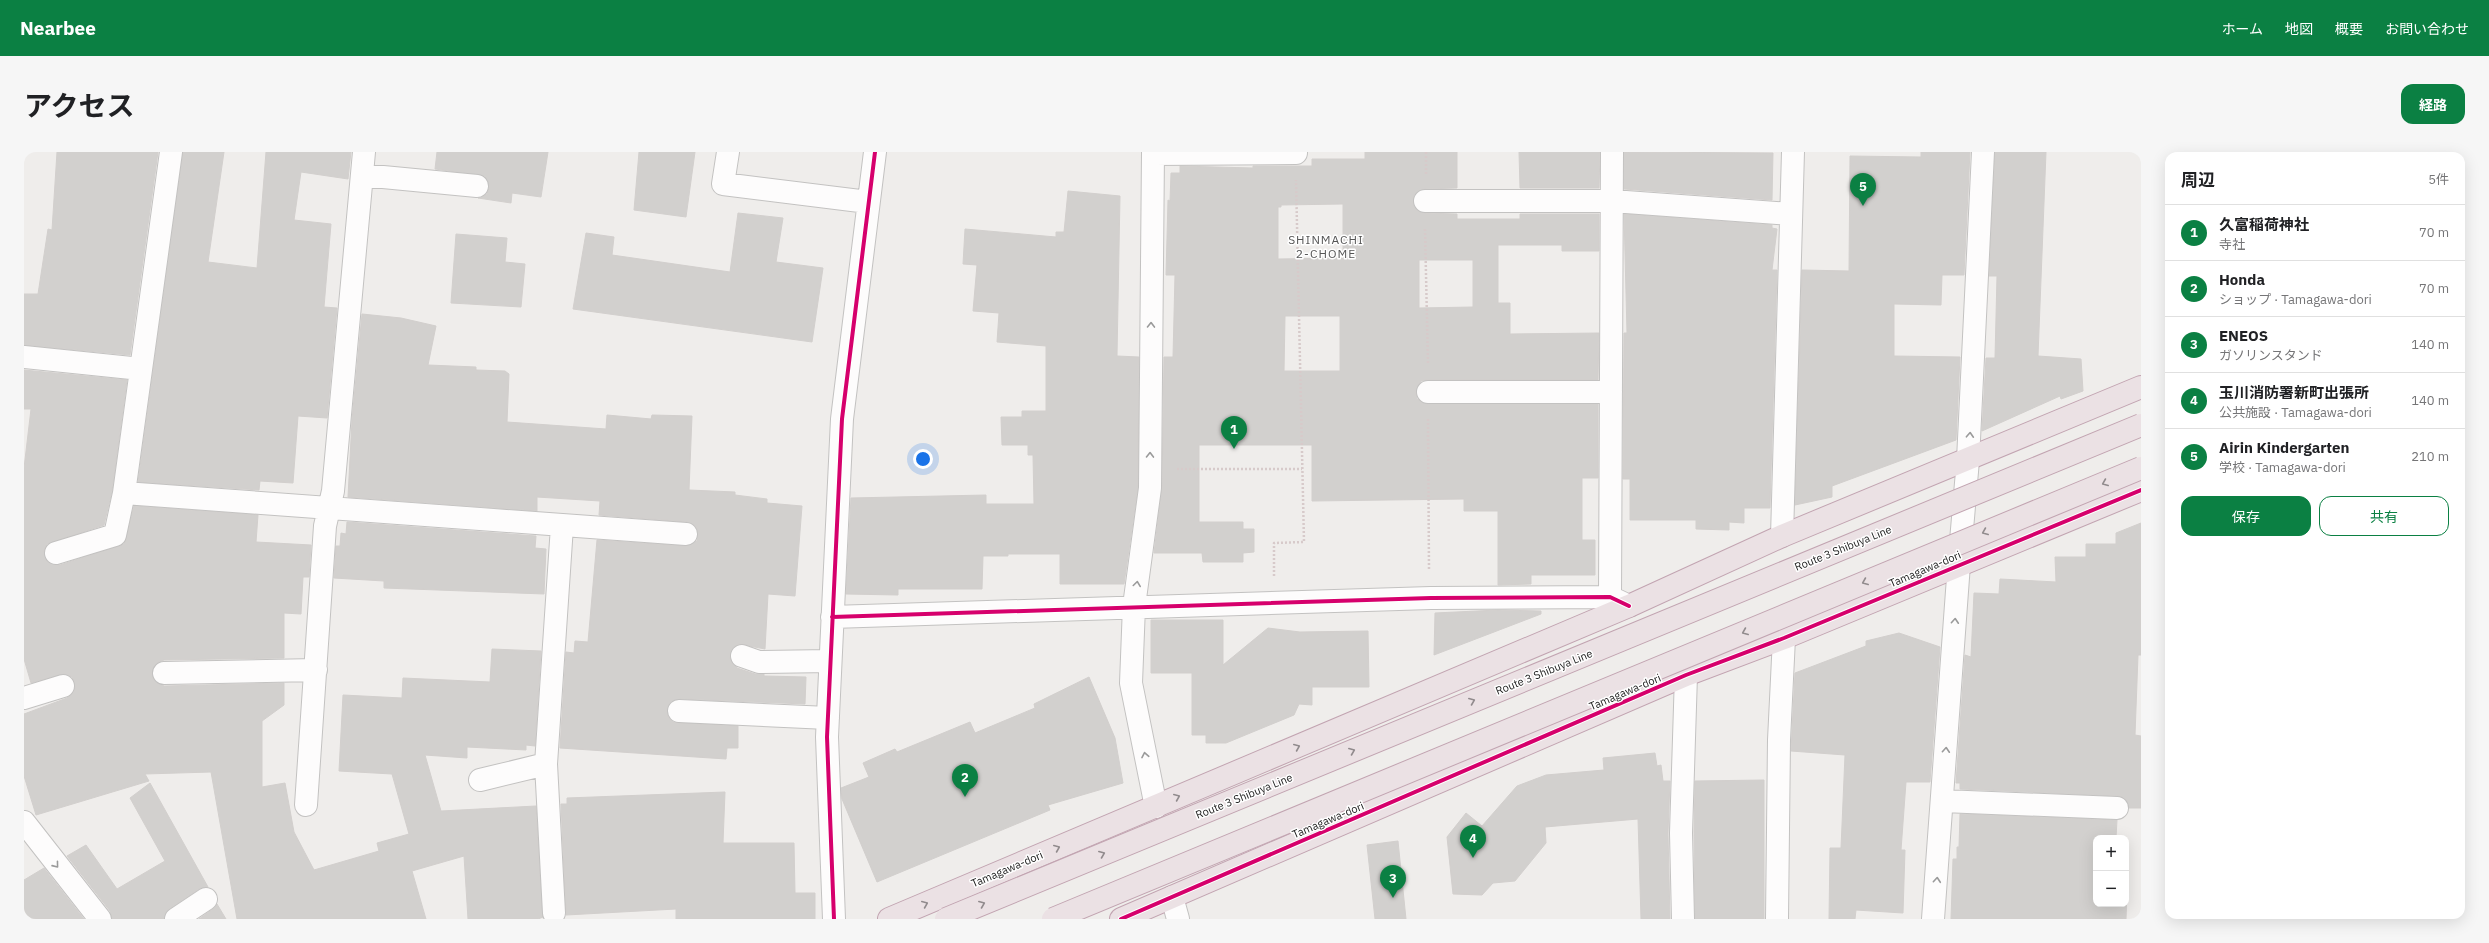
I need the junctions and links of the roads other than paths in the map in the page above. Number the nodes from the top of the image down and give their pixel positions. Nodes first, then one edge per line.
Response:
1 (171, 152) edge
2 (364, 152) edge
3 (728, 152) edge
4 (875, 152) edge
5 (1612, 152) edge
6 (1793, 152) edge
7 (1983, 152) edge
8 (1153, 153) edge
9 (1296, 153) edge
10 (362, 175) junction
11 (477, 186) dead end
12 (1612, 200) junction
13 (1425, 201) dead end
14 (868, 202) junction
15 (1791, 214) junction
16 (24, 358) edge
17 (141, 369) junction
18 (2141, 387) edge
19 (1428, 392) dead end
20 (1611, 392) junction
21 (2141, 425) edge
22 (1968, 460) junction
23 (2141, 468) edge
24 (2141, 490) edge
25 (124, 493) junction
26 (328, 508) junction
27 (562, 526) junction
28 (686, 534) dead end
29 (1782, 536) junction
30 (56, 553) dead end
31 (1959, 564) junction
32 (1619, 602) junction
33 (1134, 606) junction
34 (832, 617) junction
35 (1784, 638) junction
36 (742, 656) dead end
37 (830, 661) junction
38 (316, 670) junction
39 (164, 673) dead end
40 (1686, 675) junction
41 (63, 686) dead end
42 (24, 698) edge
43 (679, 711) dead end
44 (828, 718) junction
45 (546, 764) junction
46 (480, 780) dead end
47 (1943, 801) junction
48 (306, 806) dead end
49 (1156, 806) junction
50 (2117, 808) dead end
51 (24, 822) edge
52 (32, 851) edge
53 (1172, 897) junction
54 (206, 899) dead end
55 (554, 913) dead end
56 (100, 919) edge
57 (176, 919) edge
58 (834, 919) edge
59 (889, 919) edge
60 (946, 919) edge
61 (1053, 919) edge
62 (1120, 919) edge
63 (1178, 919) edge
64 (1683, 919) edge
65 (1777, 919) edge
66 (1933, 919) edge

1 - 17 street
2 - 10 street
3 - 14 street
4 - 14 street
5 - 12 street
6 - 15 street
22 -> 7 street
8 - 9 street
33 -> 8 street
10 - 11 street
10 - 26 street
12 - 13 street
12 - 15 street
12 - 20 street
14 - 34 street
15 - 29 street
16 - 17 street
17 - 25 street
18 - 22 highway, Tamagawa-dori
19 - 20 street
20 - 32 street
60 -> 21 highway, Route 3 Shibuya Line, bridge
22 - 29 highway, Tamagawa-dori
22 - 31 street
23 -> 61 highway, bridge
24 - 31 highway, Tamagawa-dori
25 - 26 street
25 - 30 street
26 - 27 street
26 - 38 street
27 - 28 street
27 - 45 street
29 - 32 highway, Tamagawa-dori
31 - 35 highway, Tamagawa-dori
47 -> 31 street
32 - 33 street
49 -> 32 highway, Tamagawa-dori
33 - 34 street
49 -> 33 street
34 - 37 street
35 - 40 highway, Tamagawa-dori
35 - 65 street
36 - 37 street
37 - 44 street
38 - 39 street
38 - 48 street
40 - 53 highway, Tamagawa-dori
40 - 64 street
41 - 42 street
43 - 44 street
44 - 58 street
45 - 46 street
45 - 55 street
47 - 50 street
66 -> 47 street
59 -> 49 highway, Tamagawa-dori
51 - 52 street
52 -> 56 street
53 - 62 highway, Tamagawa-dori
53 - 63 street
54 - 57 street

